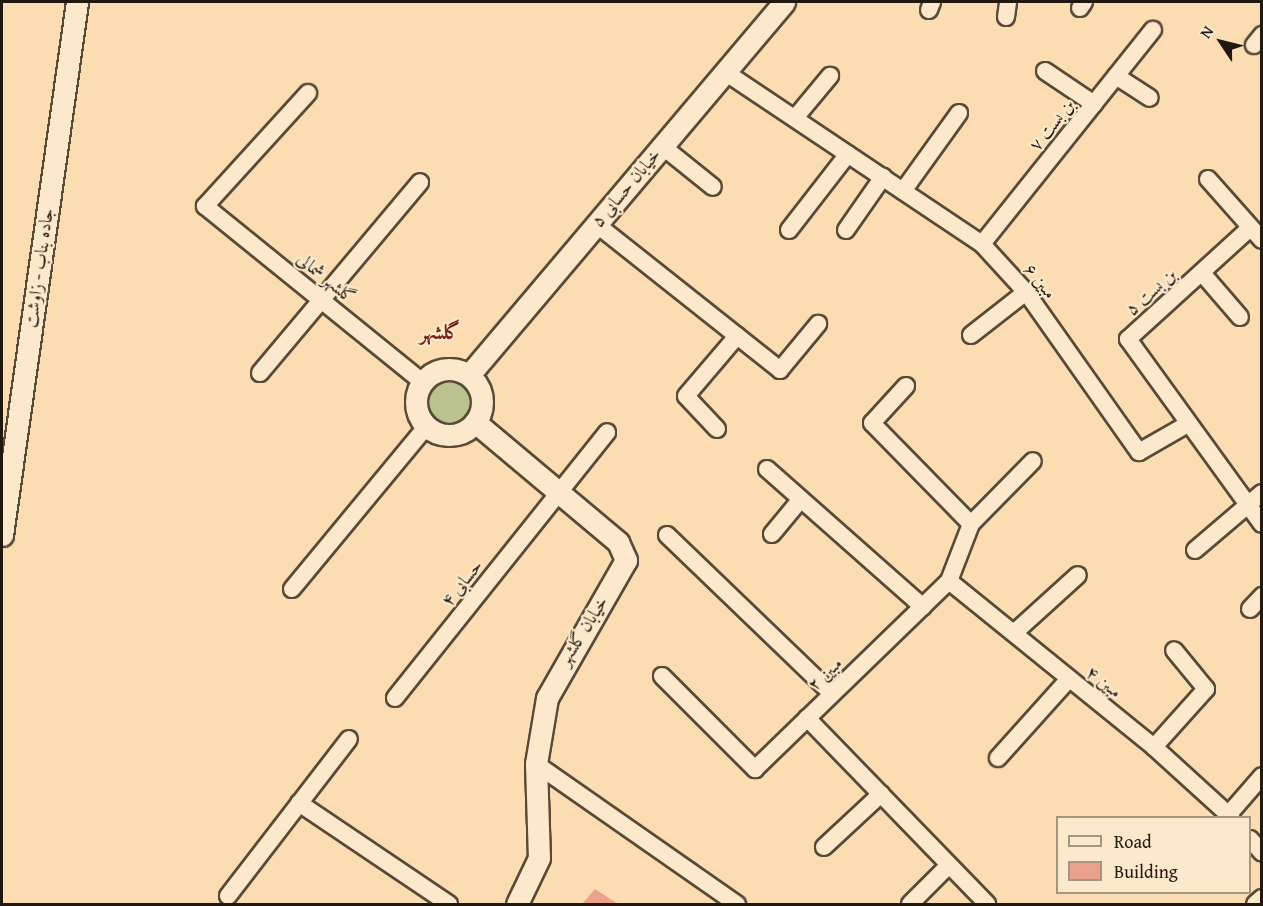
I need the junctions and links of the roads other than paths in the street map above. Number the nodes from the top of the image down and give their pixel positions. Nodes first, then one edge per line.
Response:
1 (77, 2) edge
2 (784, 2) edge
3 (1153, 30) dead end
4 (1045, 71) dead end
5 (724, 72) junction
6 (830, 76) dead end
7 (1116, 76) junction
8 (308, 93) dead end
9 (1150, 98) dead end
10 (1094, 104) junction
11 (959, 113) dead end
12 (795, 118) junction
13 (662, 146) junction
14 (848, 154) junction
15 (883, 177) junction
16 (1208, 179) dead end
17 (420, 182) dead end
18 (714, 187) dead end
19 (903, 190) junction
20 (596, 224) junction
21 (789, 230) dead end
22 (846, 230) dead end
23 (1256, 234) edge
24 (982, 244) junction
25 (1202, 273) junction
26 (1026, 292) junction
27 (322, 299) junction
28 (1240, 317) dead end
29 (818, 324) dead end
30 (971, 335) dead end
31 (737, 336) junction
32 (260, 373) dead end
33 (469, 375) junction
34 (422, 382) junction
35 (906, 387) dead end
36 (475, 423) junction
37 (1186, 425) junction
38 (426, 427) junction
39 (717, 429) dead end
40 (608, 432) dead end
41 (1033, 461) dead end
42 (767, 469) dead end
43 (559, 493) junction
44 (1262, 494) edge
45 (801, 499) junction
46 (1246, 506) junction
47 (971, 524) junction
48 (1262, 524) edge
49 (2, 534) edge
50 (772, 534) dead end
51 (667, 535) dead end
52 (1195, 550) dead end
53 (1078, 575) dead end
54 (949, 581) junction
55 (292, 589) dead end
56 (1262, 596) edge
57 (923, 607) junction
58 (1250, 609) dead end
59 (1014, 633) junction
60 (1174, 650) dead end
61 (662, 676) dead end
62 (1068, 680) junction
63 (832, 694) junction
64 (395, 698) dead end
65 (807, 718) junction
66 (349, 739) dead end
67 (1154, 747) junction
68 (998, 758) dead end
69 (536, 764) junction
70 (1262, 776) edge
71 (880, 794) junction
72 (299, 803) junction
73 (1230, 816) edge
74 (1251, 840) edge
75 (824, 847) dead end
76 (1262, 853) edge
77 (949, 865) junction
78 (228, 896) dead end
79 (1262, 898) edge
80 (449, 904) edge
81 (517, 904) edge
82 (737, 904) edge
83 (910, 904) edge
84 (987, 904) edge
85 (1255, 904) edge

1 - 49 street, جاده بناب - زاوشت
2 - 5 street, خیابان حسابی ۵
3 - 7 street, بن بست ۷
4 - 10 street
5 - 12 street, مبین ۶
5 - 13 street, خیابان حسابی ۵
6 - 12 street
7 - 9 street
7 - 10 street, بن بست ۷
8 - 27 street, گلشهر شمالی
10 - 24 street, بن بست ۷
11 - 19 street
12 - 14 street, مبین ۶
13 - 18 street
13 - 20 street, خیابان حسابی ۵
14 - 15 street, مبین ۶
14 - 21 street
15 - 19 street, مبین ۶
15 - 22 street
16 - 23 street
17 - 27 street
19 - 24 street, مبین ۶
20 - 31 street
20 - 33 street, خیابان حسابی ۵
23 - 25 street, بن بست ۵
24 - 26 street, مبین ۶
25 - 28 street
25 - 37 street, بن بست ۵
26 - 30 street
26 - 37 street, مبین ۶
27 - 32 street
27 - 34 street, گلشهر شمالی
29 - 31 street
31 - 39 street
33 - 34 street
33 - 36 street
34 - 38 street
35 - 47 street
36 - 38 street
36 - 43 street, خیابان گلشهر
37 - 46 street
38 - 55 street
40 - 43 street, حسابی ۴
41 - 47 street, مبین ۲
42 - 45 street
43 - 64 street, حسابی ۴
43 - 69 street, خیابان گلشهر
44 - 46 street
45 - 50 street
45 - 57 street
46 - 48 street
46 - 52 street
47 - 54 street, مبین ۲
51 - 63 street
53 - 59 street
54 - 57 street, مبین ۲
54 - 59 street, مبین ۴
56 - 58 street
57 - 63 street, مبین ۲
59 - 62 street, مبین ۴
60 - 67 street
61 - 65 street
62 - 67 street, مبین ۴
62 - 68 street
63 - 65 street, مبین ۲
65 - 71 street, مبین ۲
66 - 72 street
67 - 73 street, مبین ۴
69 - 81 street, خیابان گلشهر
69 - 82 street
70 - 73 street
71 - 75 street
71 - 77 street, مبین ۲
72 - 78 street
72 - 80 street
74 - 76 street
77 - 83 street
77 - 84 street, مبین ۲
79 - 85 street

